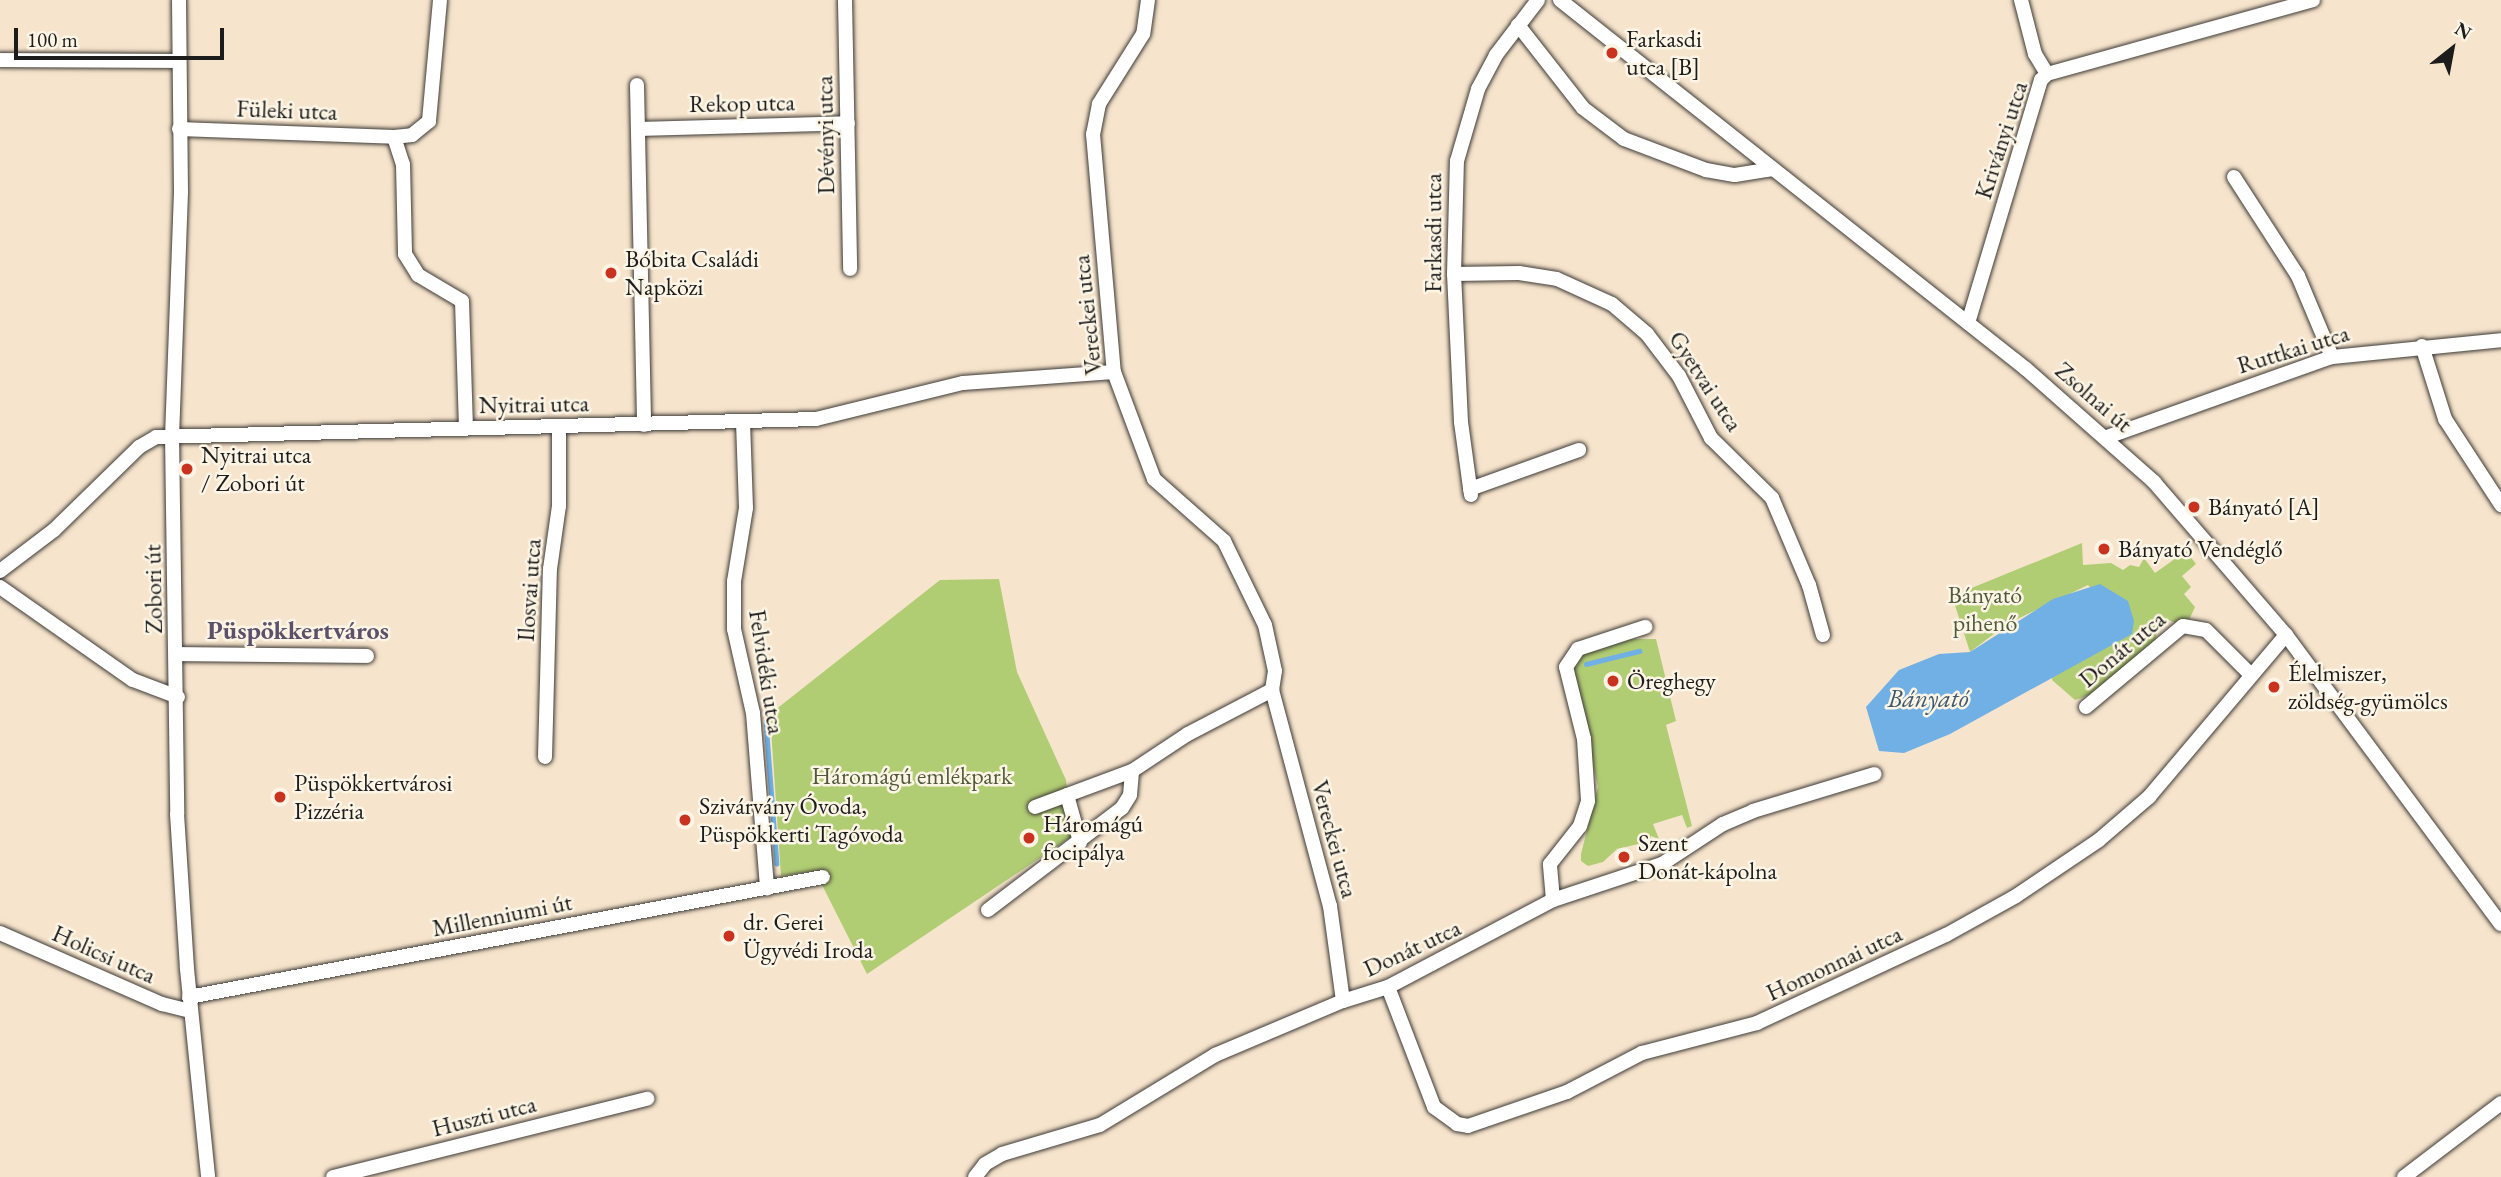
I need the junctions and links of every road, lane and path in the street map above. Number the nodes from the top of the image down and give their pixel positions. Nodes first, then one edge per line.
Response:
1 (179, 0) edge
2 (440, 0) edge
3 (845, 0) edge
4 (1149, 0) edge
5 (1538, 0) edge
6 (1560, 0) edge
7 (2021, 0) edge
8 (2313, 0) edge
9 (2272, 6) edge
10 (1518, 24) junction
11 (0, 60) edge
12 (177, 61) junction
13 (2047, 74) junction
14 (637, 85) dead end
15 (848, 123) junction
16 (179, 129) junction
17 (638, 129) junction
18 (394, 137) junction
19 (1772, 169) junction
20 (2234, 177) dead end
21 (850, 269) dead end
22 (1454, 274) junction
23 (1968, 323) junction
24 (2501, 340) edge
25 (2422, 345) junction
26 (2332, 357) junction
27 (1114, 372) junction
28 (743, 422) junction
29 (643, 425) junction
30 (559, 426) junction
31 (466, 427) junction
32 (173, 435) junction
33 (2107, 437) junction
34 (1579, 450) dead end
35 (2501, 505) edge
36 (0, 571) edge
37 (0, 587) edge
38 (1645, 627) dead end
39 (1823, 635) dead end
40 (2286, 635) junction
41 (177, 654) junction
42 (367, 656) dead end
43 (2251, 675) junction
44 (1272, 690) junction
45 (177, 696) junction
46 (2087, 708) dead end
47 (545, 757) dead end
48 (1132, 771) junction
49 (1875, 774) dead end
50 (1067, 795) junction
51 (1035, 807) dead end
52 (1080, 842) junction
53 (822, 877) dead end
54 (766, 888) junction
55 (1553, 900) junction
56 (988, 910) dead end
57 (2501, 924) edge
58 (0, 933) edge
59 (1388, 987) junction
60 (1343, 1001) junction
61 (190, 1004) junction
62 (646, 1099) dead end
63 (2501, 1103) edge
64 (208, 1177) edge
65 (333, 1177) edge
66 (975, 1177) edge
67 (2404, 1177) edge

1 - 12 street, Zobori út
2 - 18 street, Füleki utca
3 - 15 street, Dévényi utca
4 - 27 street, Vereckei utca
5 - 10 street, Farkasdi utca
6 - 19 street, Zsolnai út
7 - 13 street
8 - 9 street, Kriványi utca
9 - 13 street, Kriványi utca
10 - 19 street
10 - 22 street, Farkasdi utca
11 - 12 street
12 - 16 street, Zobori út
13 - 23 street, Kriványi utca
14 - 17 street
15 - 17 street, Rekop utca
15 - 21 street, Dévényi utca
16 - 18 street, Füleki utca
16 - 32 street, Zobori út
17 - 29 street
18 - 31 street
19 - 23 street, Zsolnai út
20 - 26 street
22 - 34 street, Farkasdi utca
22 - 39 street, Gyetvai utca
23 - 33 street, Zsolnai út
24 - 25 street, Ruttkai utca
25 - 26 street, Ruttkai utca
25 - 35 street
26 - 33 street, Ruttkai utca
27 - 28 street, Nyitrai utca
27 - 44 street, Vereckei utca
28 - 29 street, Nyitrai utca
28 - 54 street, Felvidéki utca
29 - 30 street, Nyitrai utca
30 - 31 street, Nyitrai utca
30 - 47 street, Ilosvai utca
31 - 32 street, Nyitrai utca
32 - 36 street, Nyitrai utca
32 - 41 street, Zobori út
33 - 40 street, Zsolnai út
37 - 45 street
38 - 55 street
40 - 43 street, Homonnai utca
40 - 57 street, Zsolnai út
41 - 42 street
41 - 45 street, Zobori út
43 - 46 street, Donát utca
43 - 59 street, Homonnai utca
44 - 48 street
44 - 60 street, Vereckei utca
45 - 61 street, Zobori út
48 - 50 street
48 - 52 street
49 - 55 street, Donát utca
50 - 51 street
50 - 52 street
52 - 56 street
53 - 54 street, Millenniumi út
54 - 61 street, Millenniumi út
55 - 59 street, Donát utca
58 - 61 street, Holicsi utca
59 - 60 street, Donát utca
60 - 66 street, Donát utca
61 - 64 street, Zobori út
62 - 65 street, Huszti utca
63 - 67 street

